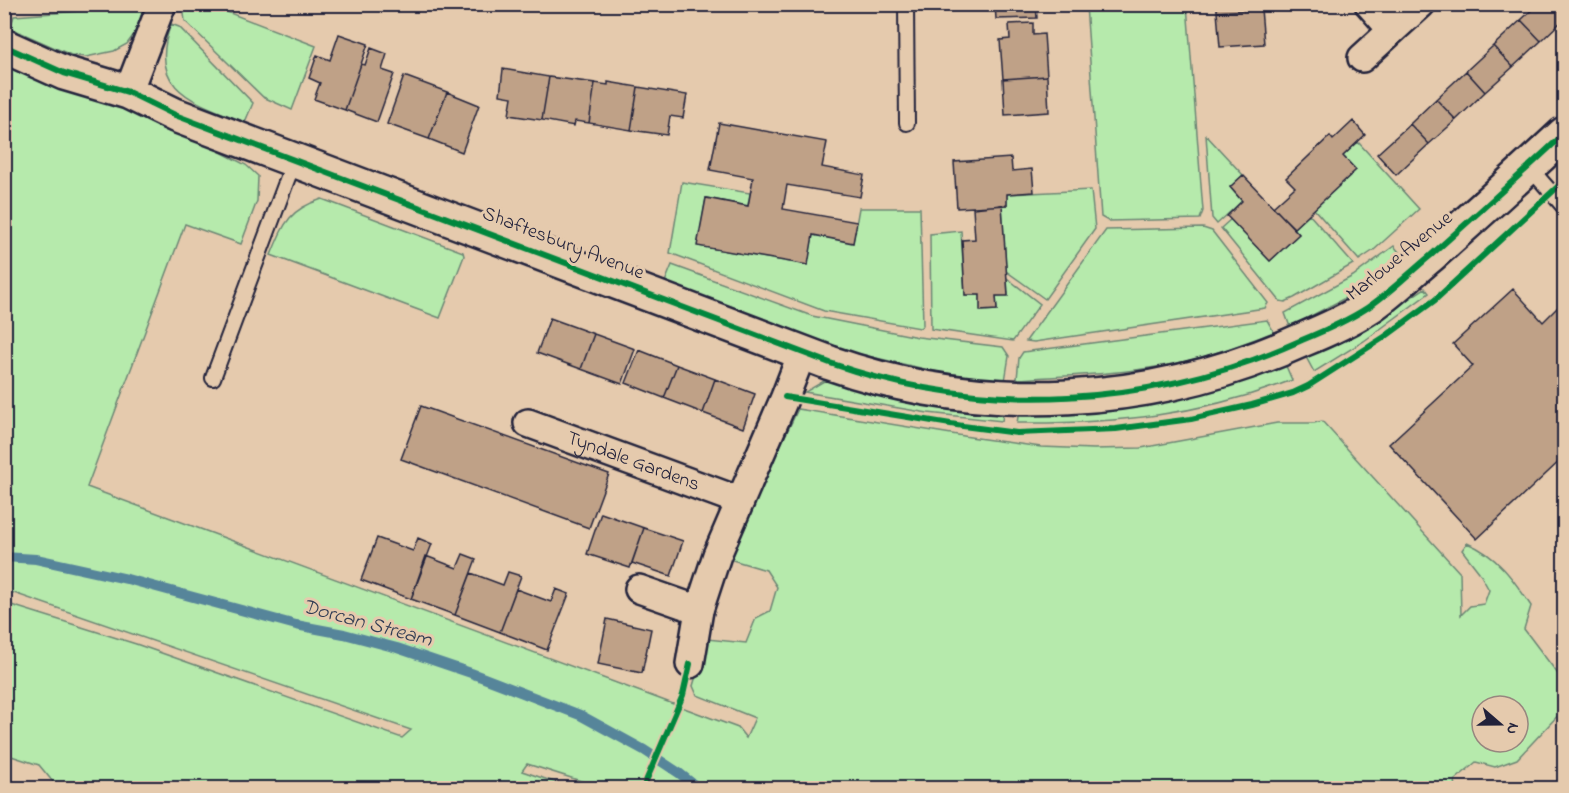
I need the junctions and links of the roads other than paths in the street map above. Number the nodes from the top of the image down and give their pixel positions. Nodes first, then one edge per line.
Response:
1 (162, 4) edge
2 (906, 4) edge
3 (1369, 4) edge
4 (1421, 4) edge
5 (1392, 30) junction
6 (4, 46) edge
7 (1362, 58) dead end
8 (129, 92) junction
9 (907, 123) dead end
10 (1564, 134) edge
11 (295, 159) junction
12 (1528, 167) junction
13 (1564, 207) edge
14 (802, 353) junction
15 (213, 378) dead end
16 (1126, 391) joint
17 (528, 423) dead end
18 (740, 501) junction
19 (639, 589) dead end
20 (699, 610) junction
21 (690, 664) dead end

1 - 8 street
2 - 9 lane
3 - 5 street
4 - 5 street
5 - 7 street
6 - 8 street, Shaftesbury Avenue
8 - 11 street, Shaftesbury Avenue
10 - 12 street, Marlowe Avenue
11 - 14 street, Shaftesbury Avenue
11 - 15 lane
12 - 13 lane
12 - 16 street, Marlowe Avenue
14 - 16 street, Shaftesbury Avenue
14 - 18 street
17 - 18 street, Tyndale Gardens
18 - 20 street
19 - 20 street
20 - 21 street

